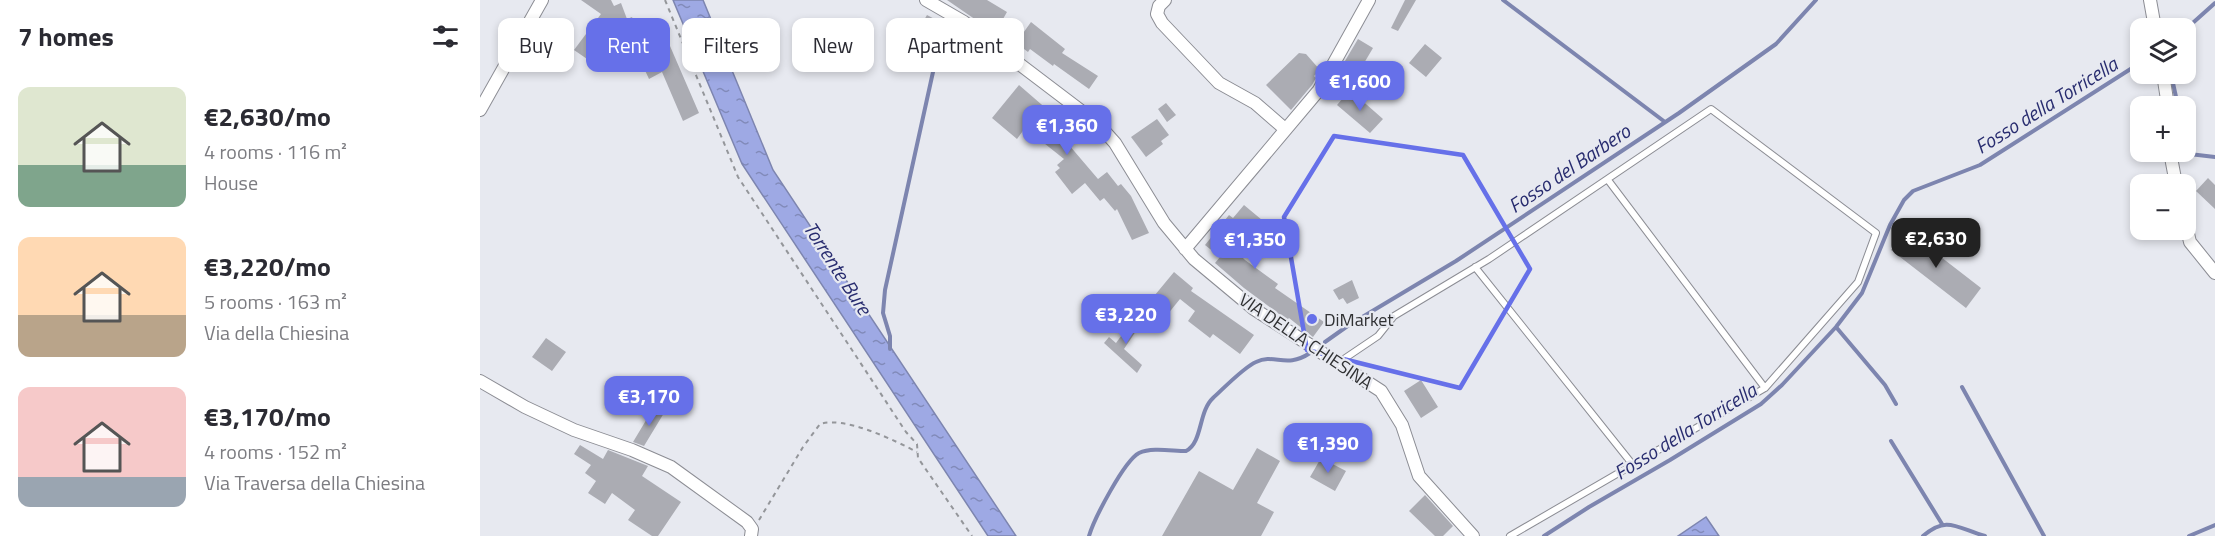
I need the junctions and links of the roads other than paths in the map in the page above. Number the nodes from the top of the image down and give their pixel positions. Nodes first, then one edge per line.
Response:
1 (542, 0) edge
2 (926, 0) edge
3 (1165, 0) edge
4 (1369, 0) edge
5 (2150, 0) edge
6 (2153, 18) edge
7 (480, 110) edge
8 (1285, 129) junction
9 (1608, 180) junction
10 (2190, 240) edge
11 (1185, 249) junction
12 (1475, 267) junction
13 (2215, 273) edge
14 (1338, 363) junction
15 (480, 381) edge
16 (1765, 388) junction
17 (1633, 465) junction
18 (752, 533) edge
19 (1473, 536) edge
20 (1510, 536) edge

1 - 7 street
2 - 11 street, VIA DELLA CHIESINA
3 - 8 street
4 - 8 street
5 - 6 street
8 - 11 street
9 - 12 lane
9 - 16 lane
9 - 16 lane
10 - 13 street
11 - 14 street, VIA DELLA CHIESINA
12 - 14 lane
12 - 17 lane
14 - 19 street, VIA DELLA CHIESINA
15 - 18 street
16 - 17 lane
17 - 20 lane

